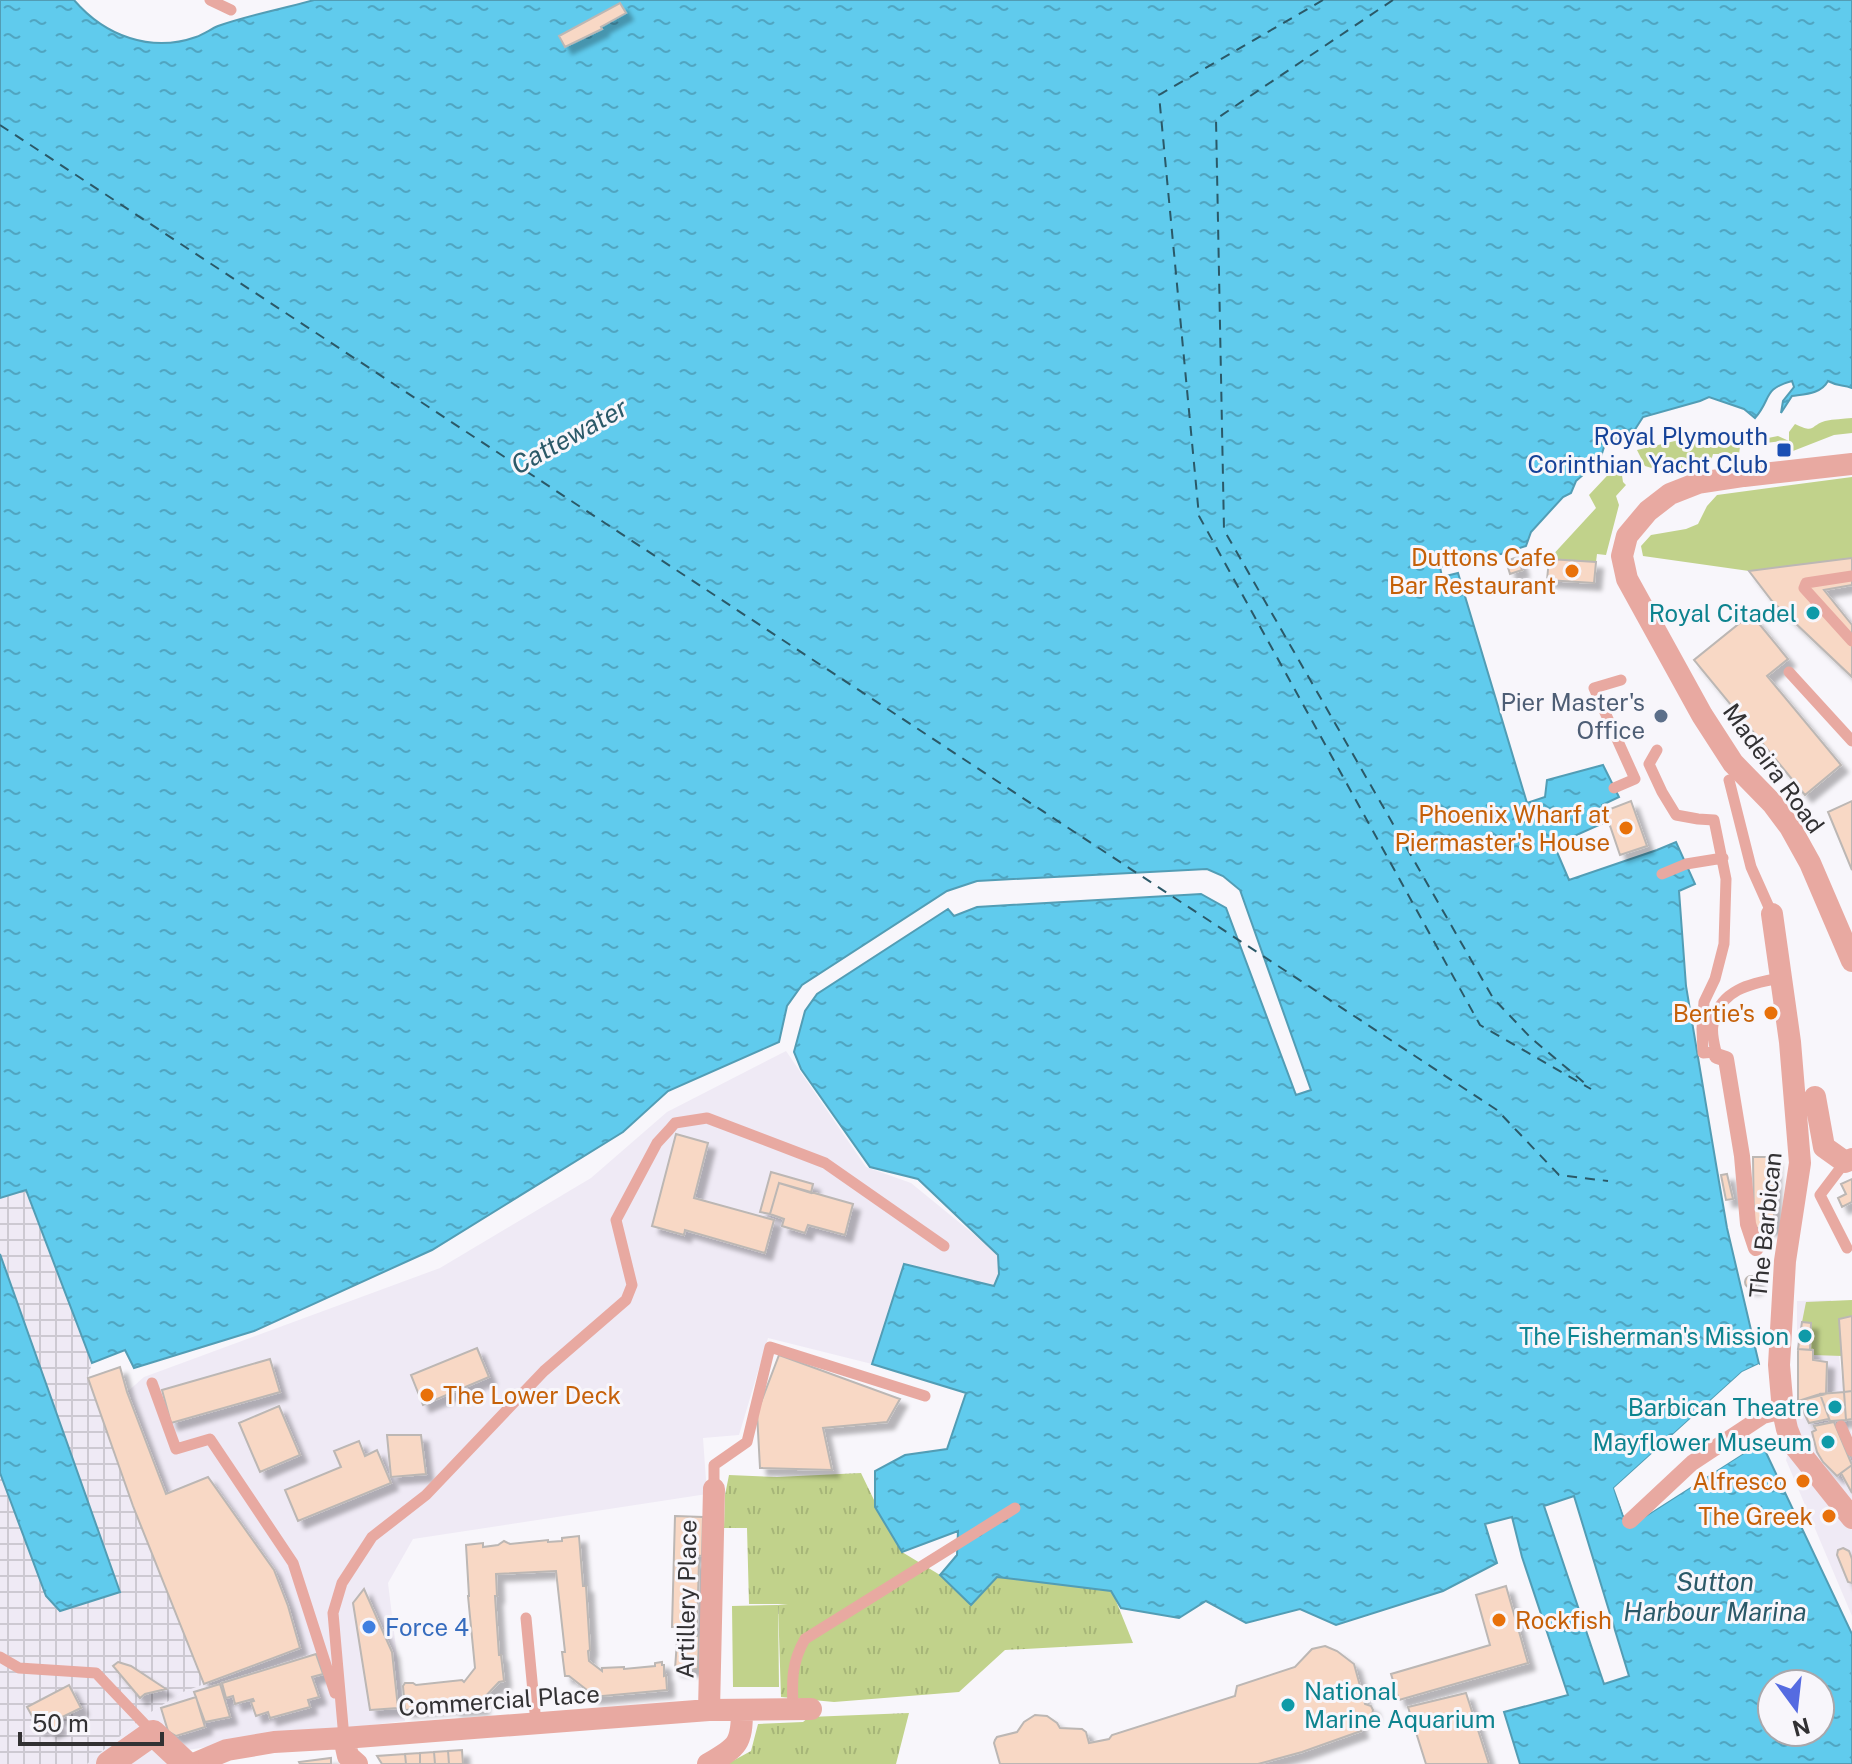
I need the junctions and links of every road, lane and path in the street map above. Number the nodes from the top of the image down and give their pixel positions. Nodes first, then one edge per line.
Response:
1 (210, 0) edge
2 (231, 10) dead end
3 (1852, 464) edge
4 (1852, 576) edge
5 (1852, 641) edge
6 (1789, 672) dead end
7 (1621, 680) dead end
8 (1852, 741) edge
9 (1657, 750) dead end
10 (1729, 780) dead end
11 (1614, 788) dead end
12 (1723, 858) junction
13 (1662, 874) dead end
14 (1772, 914) joint
15 (1852, 961) edge
16 (1781, 978) junction
17 (1716, 1054) junction
18 (1815, 1097) dead end
19 (1849, 1161) edge
20 (944, 1246) dead end
21 (1756, 1248) dead end
22 (1847, 1248) dead end
23 (152, 1383) dead end
24 (925, 1396) dead end
25 (1783, 1411) junction
26 (1841, 1426) dead end
27 (1852, 1451) edge
28 (714, 1489) joint
29 (1015, 1508) dead end
30 (1852, 1518) edge
31 (1630, 1521) dead end
32 (526, 1618) dead end
33 (0, 1657) edge
34 (340, 1709) junction
35 (802, 1709) joint
36 (709, 1710) junction
37 (742, 1710) junction
38 (536, 1723) junction
39 (153, 1733) junction
40 (344, 1738) junction
41 (109, 1764) edge
42 (186, 1764) edge
43 (194, 1764) edge
44 (357, 1764) edge
45 (708, 1764) edge

1 - 2 lane
3 - 15 street, Madeira Road
4 - 5 lane
6 - 8 lane
7 - 11 lane
9 - 12 lane
10 - 14 lane, The Barbican
12 - 13 lane
12 - 17 lane
14 - 16 street, The Barbican
16 - 17 lane
16 - 25 street, The Barbican
17 - 21 street
18 - 19 street
19 - 22 lane
20 - 34 lane
23 - 34 lane
24 - 28 lane
25 - 30 street, The Barbican
25 - 31 street
26 - 27 lane
28 - 36 street, Artillery Place
29 - 35 lane
32 - 38 lane
33 - 39 lane
34 - 40 lane
35 - 37 street, Commercial Place
36 - 37 street, Commercial Place
36 - 38 street, Commercial Place
37 - 45 street
38 - 40 street, Commercial Place
39 - 41 street
39 - 42 street
40 - 43 street, Commercial Place
40 - 44 street

